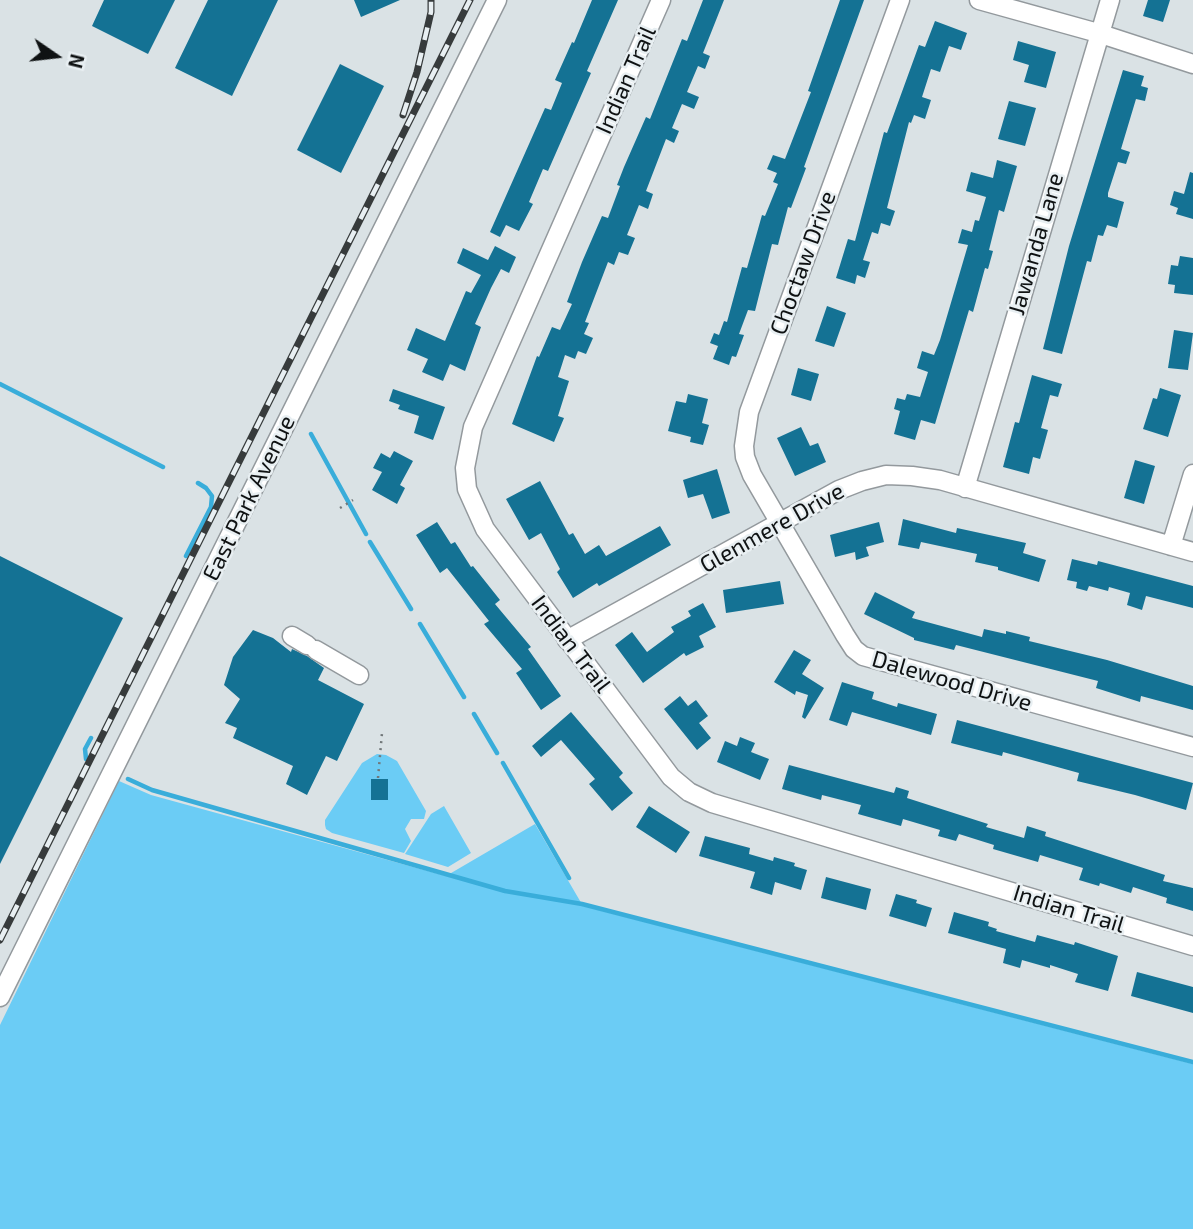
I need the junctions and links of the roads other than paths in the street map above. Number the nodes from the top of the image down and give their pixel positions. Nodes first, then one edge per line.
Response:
1 (497, 0) edge
2 (661, 0) edge
3 (900, 0) edge
4 (979, 0) edge
5 (1110, 0) edge
6 (1098, 33) junction
7 (1193, 64) edge
8 (1193, 474) edge
9 (965, 488) junction
10 (779, 524) junction
11 (1171, 546) junction
12 (1193, 552) edge
13 (567, 639) junction
14 (305, 644) dead end
15 (359, 675) dead end
16 (1193, 747) edge
17 (1193, 946) edge
18 (0, 997) edge

1 - 18 street, East Park Avenue
2 - 13 street, Indian Trail
3 - 10 street, Choctaw Drive
4 - 6 street
5 - 6 street, Jawanda Lane
6 - 7 street
6 - 9 street, Jawanda Lane
8 - 11 street
9 - 10 street, Glenmere Drive
9 - 11 street, Glenmere Drive
10 - 13 street, Glenmere Drive
10 - 16 street, Dalewood Drive
11 - 12 street, Glenmere Drive
13 - 17 street, Indian Trail
14 - 15 street

